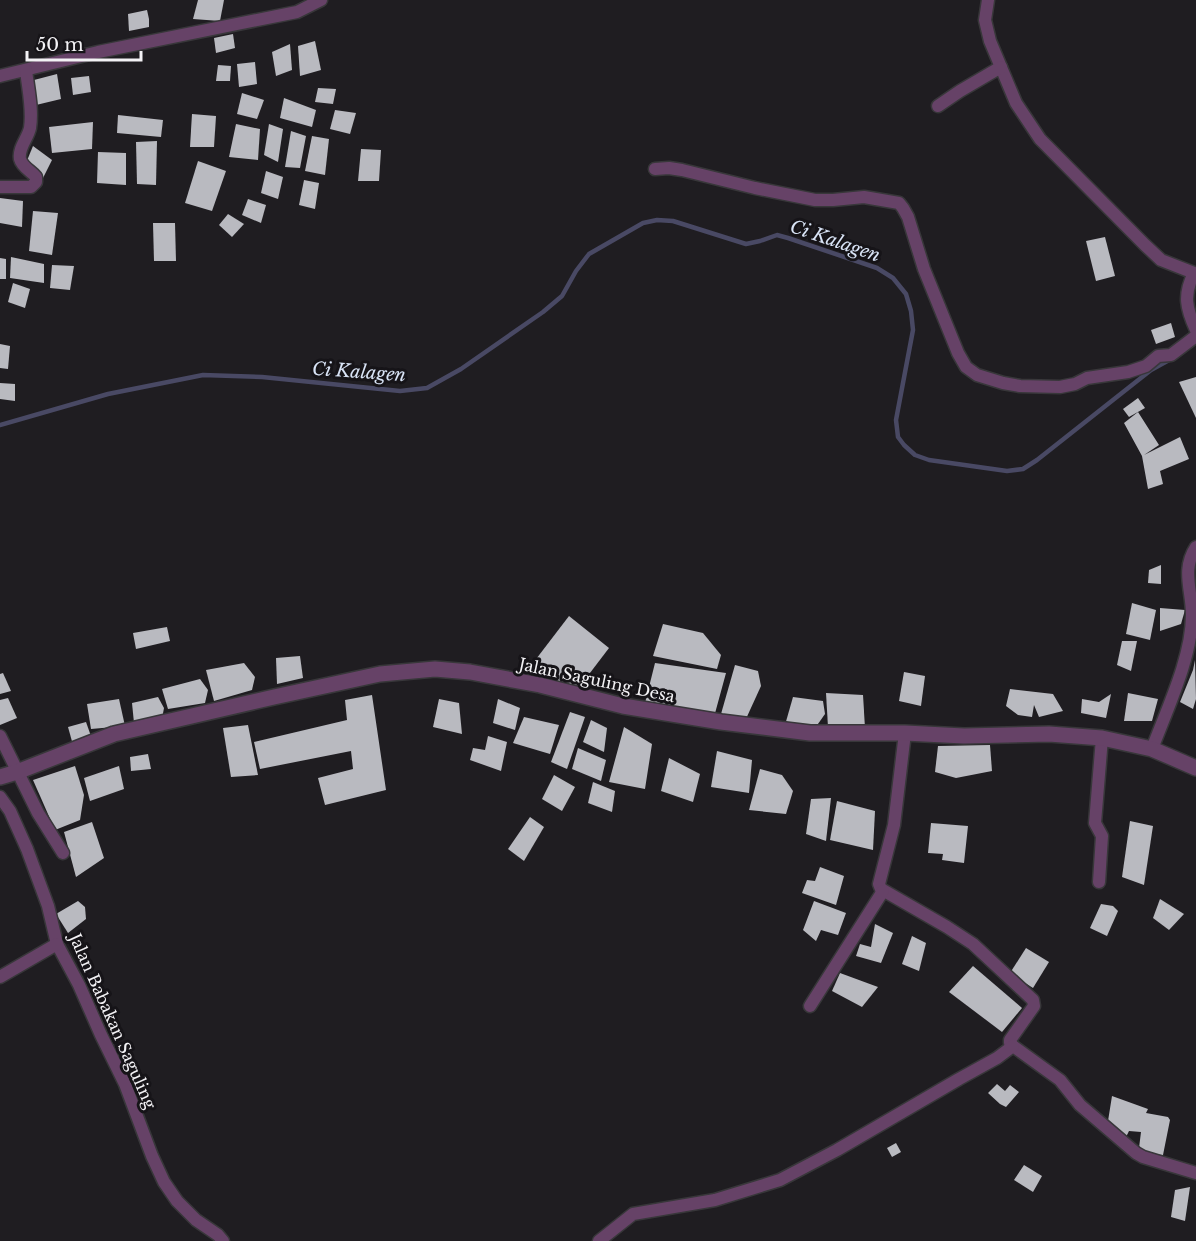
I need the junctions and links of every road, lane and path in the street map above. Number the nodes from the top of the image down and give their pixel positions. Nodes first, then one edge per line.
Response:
1 (321, 0) edge
2 (988, 0) edge
3 (1001, 67) junction
4 (26, 70) junction
5 (0, 76) edge
6 (938, 106) dead end
7 (655, 169) dead end
8 (0, 187) edge
9 (1195, 271) edge
10 (1196, 330) edge
11 (1196, 336) edge
12 (1196, 547) edge
13 (905, 733) junction
14 (0, 736) edge
15 (1102, 738) junction
16 (1152, 748) junction
17 (1196, 768) edge
18 (17, 772) junction
19 (0, 777) edge
20 (0, 797) edge
21 (63, 853) dead end
22 (1099, 882) dead end
23 (883, 891) junction
24 (57, 944) junction
25 (0, 977) edge
26 (810, 1006) dead end
27 (1013, 1046) junction
28 (1196, 1173) edge
29 (223, 1241) edge
30 (599, 1241) edge

1 - 4 street
2 - 3 street
3 - 6 street
3 - 9 street
4 - 5 street
4 - 8 street
7 - 11 street
9 - 10 street
12 - 16 street
13 - 15 street, Jalan Saguling Desa
13 - 18 street, Jalan Saguling Desa
13 - 23 street
14 - 18 street
15 - 16 street, Jalan Saguling Desa
15 - 22 street
16 - 17 street, Jalan Saguling Desa
18 - 19 street, Jalan Saguling Desa
18 - 21 street
20 - 24 street, Jalan Babakan Saguling
23 - 26 street
23 - 27 street
24 - 25 street
24 - 29 street, Jalan Babakan Saguling
27 - 28 street
27 - 30 street

